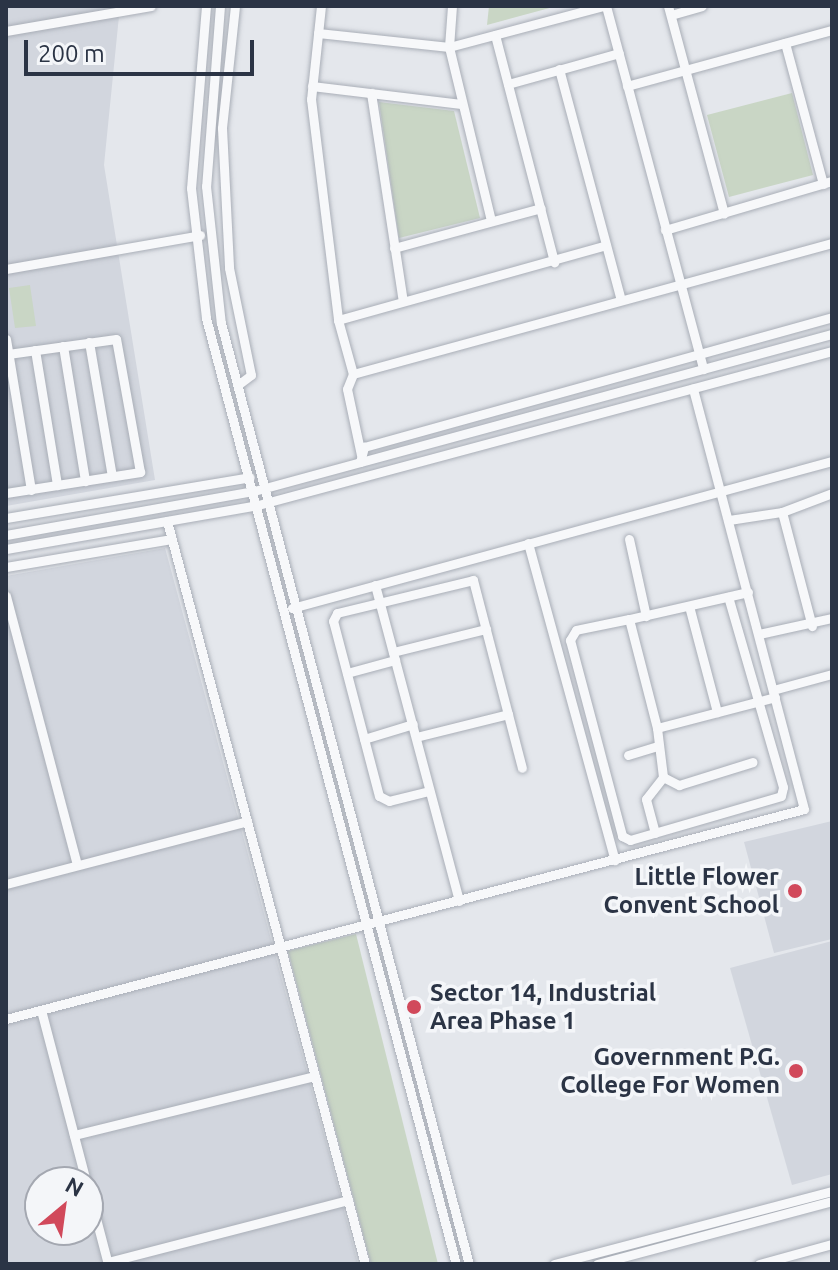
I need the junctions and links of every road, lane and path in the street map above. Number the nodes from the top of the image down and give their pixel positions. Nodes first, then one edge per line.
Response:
1 (151, 6) edge
2 (206, 6) edge
3 (220, 6) edge
4 (235, 6) edge
5 (321, 6) edge
6 (452, 6) edge
7 (604, 6) edge
8 (702, 6) edge
9 (115, 9) edge
10 (670, 10) edge
11 (832, 30) edge
12 (6, 31) edge
13 (318, 33) junction
14 (495, 35) junction
15 (785, 43) junction
16 (449, 47) junction
17 (619, 53) junction
18 (559, 69) junction
19 (686, 70) junction
20 (508, 84) junction
21 (312, 86) junction
22 (627, 86) junction
23 (371, 93) junction
24 (461, 104) junction
25 (827, 182) edge
26 (541, 208) junction
27 (724, 214) junction
28 (491, 220) junction
29 (665, 230) junction
30 (209, 234) junction
31 (197, 236) junction
32 (832, 243) edge
33 (606, 245) junction
34 (394, 248) junction
35 (554, 262) junction
36 (6, 269) edge
37 (678, 283) junction
38 (621, 300) junction
39 (403, 301) junction
40 (832, 317) edge
41 (338, 320) junction
42 (832, 334) edge
43 (6, 339) edge
44 (89, 342) junction
45 (63, 346) junction
46 (35, 350) junction
47 (832, 351) edge
48 (698, 355) junction
49 (8, 360) edge
50 (699, 370) junction
51 (353, 374) junction
52 (239, 384) junction
53 (696, 387) junction
54 (361, 459) junction
55 (832, 461) edge
56 (112, 476) junction
57 (250, 477) junction
58 (85, 481) junction
59 (57, 485) junction
60 (31, 490) junction
61 (258, 490) junction
62 (721, 490) junction
63 (6, 493) edge
64 (832, 493) edge
65 (262, 504) junction
66 (782, 512) junction
67 (6, 518) edge
68 (729, 520) junction
69 (167, 521) junction
70 (6, 535) edge
71 (172, 539) junction
72 (629, 539) dead end
73 (528, 543) junction
74 (6, 549) edge
75 (6, 567) edge
76 (375, 585) junction
77 (748, 592) junction
78 (6, 596) edge
79 (728, 597) junction
80 (380, 602) junction
81 (689, 606) junction
82 (290, 609) junction
83 (646, 616) junction
84 (832, 618) edge
85 (629, 619) junction
86 (812, 626) junction
87 (486, 629) junction
88 (759, 634) junction
89 (394, 656) junction
90 (347, 673) junction
91 (832, 674) edge
92 (774, 693) junction
93 (757, 702) junction
94 (717, 712) junction
95 (508, 714) junction
96 (413, 724) junction
97 (657, 728) junction
98 (416, 737) junction
99 (364, 739) junction
100 (657, 746) junction
101 (628, 755) dead end
102 (753, 762) dead end
103 (522, 768) dead end
104 (663, 777) junction
105 (429, 791) junction
106 (247, 821) junction
107 (655, 833) junction
108 (615, 860) junction
109 (77, 865) junction
110 (6, 884) edge
111 (459, 901) junction
112 (373, 924) junction
113 (281, 948) junction
114 (41, 1010) junction
115 (6, 1019) edge
116 (315, 1076) junction
117 (74, 1135) junction
118 (82, 1166) edge
119 (832, 1191) edge
120 (348, 1200) junction
121 (832, 1201) edge
122 (832, 1244) edge
123 (781, 1261) edge
124 (108, 1263) edge
125 (365, 1264) edge
126 (456, 1264) edge
127 (469, 1264) edge
128 (554, 1264) edge
129 (597, 1264) edge
130 (759, 1264) edge

1 - 9 street
2 - 31 street
3 - 30 street
4 - 52 street
5 - 13 street
6 - 16 street
7 - 14 street
7 - 17 street
8 - 10 street
9 - 12 street
10 - 19 street
11 - 15 street
13 - 16 street
13 - 21 street
14 - 16 street
14 - 20 street
15 - 19 street
15 - 25 street
16 - 24 street
17 - 18 street
17 - 22 street
18 - 20 street
18 - 33 street
19 - 22 street
19 - 27 street
20 - 26 street
21 - 23 street
21 - 41 street
22 - 29 street
23 - 24 street
23 - 34 street
24 - 28 street
25 - 27 street
26 - 28 street
26 - 35 street
27 - 29 street
28 - 34 street
29 - 37 street
30 - 31 street
30 - 52 street
31 - 36 street
31 - 57 street
32 - 37 street
33 - 35 street
33 - 38 street
34 - 39 street
35 - 39 street
37 - 38 street
37 - 48 street
38 - 51 street
39 - 41 street
40 - 48 street
41 - 51 street
42 - 50 street
43 - 49 street
44 - 45 street
44 - 56 street
44 - 56 street
45 - 46 street
45 - 58 street
46 - 49 street
46 - 59 street
47 - 53 street
48 - 50 street
48 - 54 street
49 - 60 street
50 - 53 street
50 - 54 street
51 - 54 street
52 - 61 street
53 - 62 street
53 - 65 street
54 - 61 street
55 - 62 street
56 - 58 street
57 - 61 street
57 - 67 street
58 - 59 street
59 - 60 street
60 - 63 street
61 - 65 street
61 - 70 street
62 - 68 street
62 - 73 street
64 - 66 street
65 - 69 street
65 - 82 street
66 - 68 street
66 - 86 street
68 - 77 street
69 - 71 street
69 - 74 street
71 - 75 street
71 - 106 street
72 - 83 street
73 - 76 street
73 - 108 street
76 - 80 street
76 - 82 street
77 - 79 street
77 - 88 street
78 - 109 street
79 - 81 street
79 - 93 street
80 - 87 street
80 - 89 street
80 - 90 street
81 - 83 street
81 - 94 street
82 - 112 street
83 - 85 street
84 - 86 street
85 - 97 street
85 - 107 street
86 - 88 street
87 - 89 street
87 - 95 street
88 - 92 street
89 - 90 street
89 - 96 street
90 - 99 street
91 - 92 street
92 - 93 street
92 - 108 street
93 - 94 street
93 - 107 street
94 - 97 street
95 - 98 street
95 - 103 street
96 - 98 street
96 - 99 street
97 - 100 street
98 - 105 street
99 - 105 street
100 - 101 street
100 - 104 street
102 - 104 street
104 - 107 street
105 - 111 street
106 - 109 street
106 - 113 street
108 - 111 street
109 - 110 street
111 - 112 street
112 - 113 street
112 - 126 street
112 - 127 street
113 - 114 street
113 - 116 street
114 - 115 street
114 - 117 street
116 - 117 street
116 - 120 street
117 - 118 street
119 - 128 street
120 - 124 street
120 - 125 street
121 - 129 street
122 - 123 street
123 - 130 street

